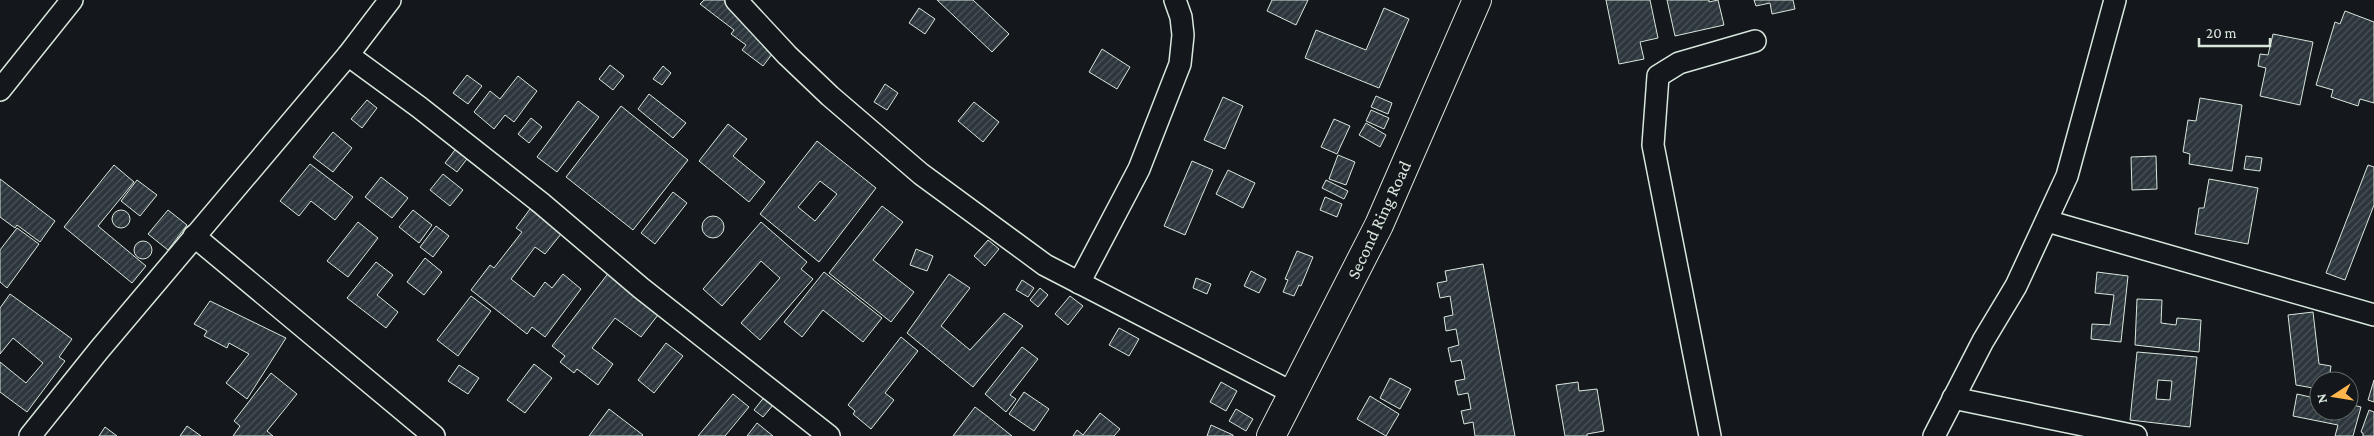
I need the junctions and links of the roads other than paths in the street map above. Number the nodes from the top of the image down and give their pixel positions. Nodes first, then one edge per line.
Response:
1 (72, 0) edge
2 (390, 0) edge
3 (1477, 0) edge
4 (2115, 0) edge
5 (744, 2) edge
6 (1180, 2) edge
7 (1756, 41) dead end
8 (348, 55) junction
9 (0, 90) edge
10 (2047, 221) junction
11 (194, 236) junction
12 (1079, 282) junction
13 (2374, 315) edge
14 (1293, 393) junction
15 (1954, 398) junction
16 (30, 436) edge
17 (434, 436) edge
18 (829, 436) edge
19 (1271, 436) edge
20 (1710, 436) edge
21 (1934, 436) edge
22 (2136, 436) edge

1 - 9 street
2 - 8 street
3 - 14 main road, Second Ring Road
4 - 10 street
5 - 12 street
6 - 12 street
7 - 20 street
8 - 11 street
8 - 18 street
10 - 13 street
10 - 15 street
11 - 16 street
11 - 17 street
12 - 14 street
14 - 19 main road, Second Ring Road
15 - 21 street
15 - 22 street

